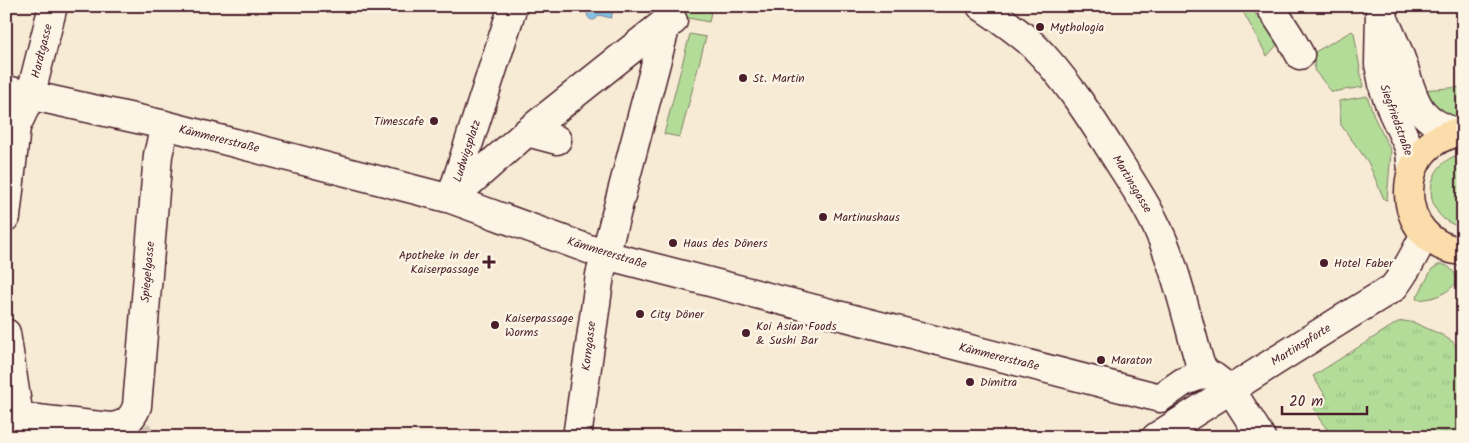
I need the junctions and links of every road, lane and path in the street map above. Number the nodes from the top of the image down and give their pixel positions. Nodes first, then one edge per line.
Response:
1 (53, 6) edge
2 (512, 6) edge
3 (981, 6) edge
4 (1270, 6) edge
5 (1380, 8) edge
6 (673, 16) edge
7 (1300, 55) dead end
8 (18, 93) edge
9 (165, 126) junction
10 (527, 132) junction
11 (1460, 132) edge
12 (557, 140) dead end
13 (1412, 170) junction
14 (451, 199) junction
15 (6, 217) edge
16 (1425, 234) junction
17 (1462, 254) edge
18 (605, 255) junction
19 (6, 333) edge
20 (1206, 373) junction
21 (1231, 390) junction
22 (21, 430) edge
23 (577, 437) edge
24 (1156, 437) edge
25 (1261, 437) edge

1 - 8 street, Hardtgasse
2 - 14 street, Ludwigsplatz
3 - 20 street, Martinsgasse
4 - 7 street
5 - 11 street, Siegfriedstraße
5 - 13 street, Siegfriedstraße
6 - 10 street, Ludwigsplatz
6 - 18 street, Ludwigsplatz
8 - 9 street, Kämmererstraße
8 - 15 street, Hardtgasse
9 - 14 street, Kämmererstraße
9 - 22 street, Spiegelgasse
10 - 12 street
10 - 14 street, Ludwigsplatz
11 - 13 main road
13 - 16 main road
14 - 18 street, Kämmererstraße
16 - 17 main road
16 - 21 street, Martinspforte
18 - 20 street, Kämmererstraße
18 - 23 street, Korngasse
19 - 22 street
20 - 21 street
21 - 24 street, Martinspforte
21 - 25 street

